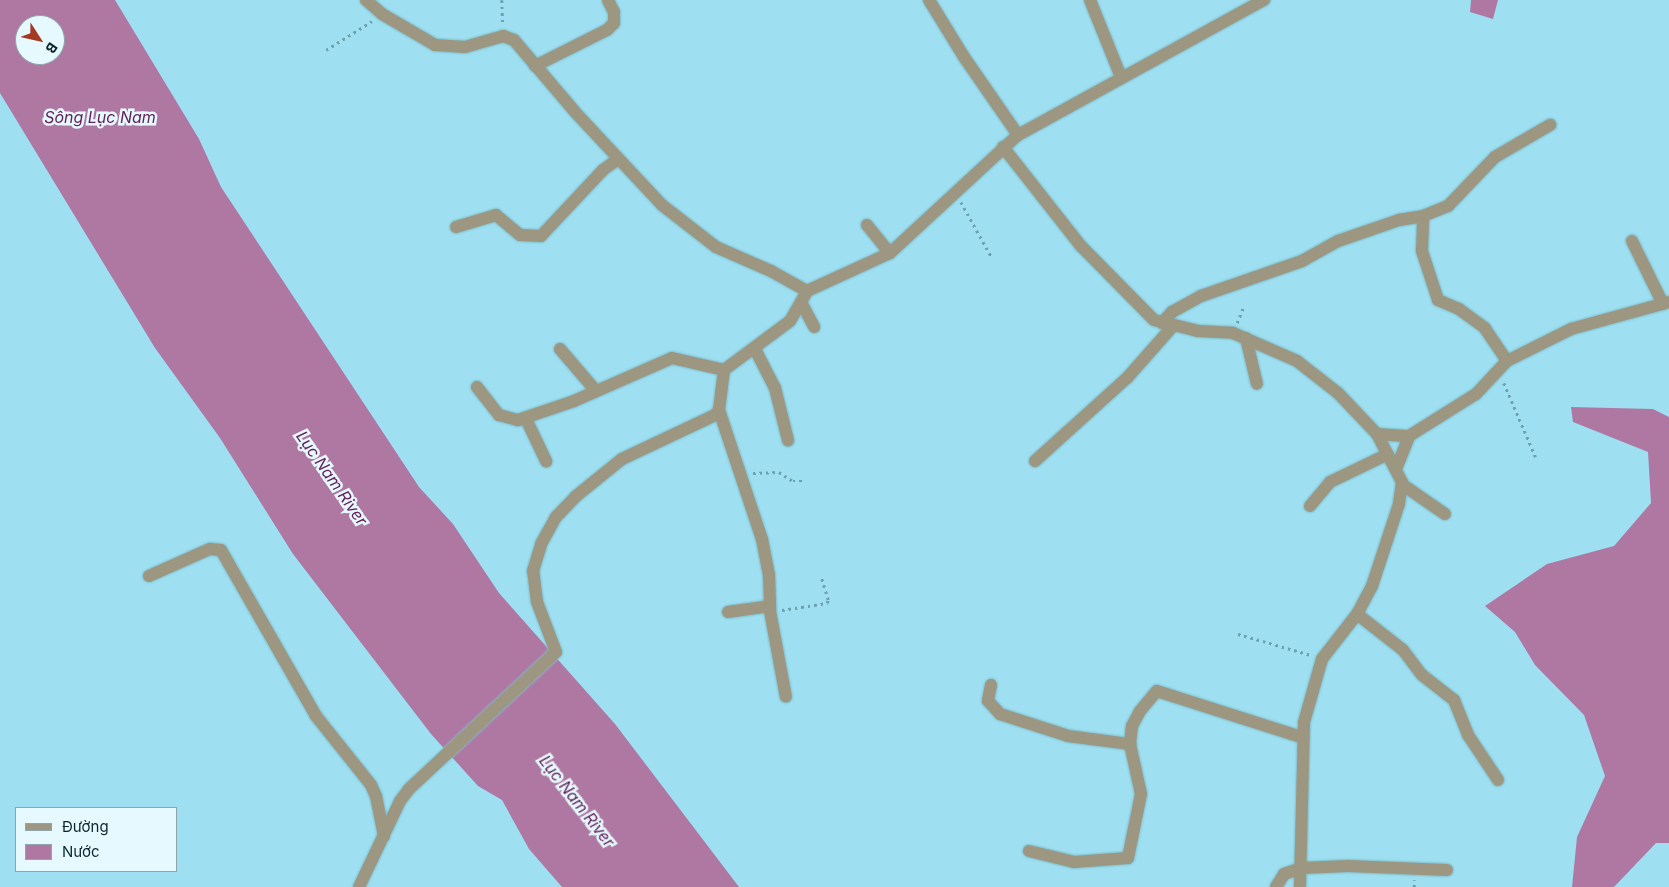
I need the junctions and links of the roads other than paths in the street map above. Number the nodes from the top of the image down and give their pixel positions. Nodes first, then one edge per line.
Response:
1 (366, 0) edge
2 (608, 0) edge
3 (929, 0) edge
4 (1090, 0) edge
5 (1264, 0) edge
6 (535, 66) junction
7 (1121, 77) junction
8 (1550, 125) dead end
9 (1018, 135) junction
10 (1003, 147) junction
11 (617, 160) junction
12 (1423, 216) junction
13 (867, 225) dead end
14 (456, 227) dead end
15 (1632, 241) dead end
16 (890, 253) junction
17 (808, 291) junction
18 (1666, 303) edge
19 (802, 304) junction
20 (1168, 324) junction
21 (814, 326) dead end
22 (1246, 338) junction
23 (560, 349) dead end
24 (755, 349) junction
25 (1507, 361) junction
26 (724, 370) junction
27 (1256, 384) dead end
28 (477, 387) dead end
29 (596, 391) junction
30 (719, 410) junction
31 (526, 419) junction
32 (1377, 434) junction
33 (1409, 436) junction
34 (788, 440) dead end
35 (1388, 454) junction
36 (546, 461) dead end
37 (1035, 461) dead end
38 (1396, 469) junction
39 (1403, 485) junction
40 (1310, 506) dead end
41 (1445, 514) dead end
42 (149, 576) dead end
43 (770, 608) junction
44 (728, 612) dead end
45 (1357, 614) junction
46 (991, 685) dead end
47 (786, 697) dead end
48 (1301, 736) junction
49 (1130, 744) junction
50 (1498, 780) dead end
51 (384, 836) junction
52 (1029, 851) dead end
53 (1301, 868) junction
54 (1447, 870) dead end
55 (359, 887) edge
56 (1276, 887) edge
57 (1300, 887) edge

1 - 6 street
2 - 6 street
3 - 9 street
4 - 7 street
5 - 7 street
6 - 11 street
7 - 9 street
8 - 12 street
9 - 10 street
10 - 16 street
10 - 20 street
11 - 14 street
11 - 17 street
12 - 20 street
12 - 25 street
13 - 16 street
15 - 18 street
16 - 17 street
17 - 19 street
18 - 25 street
19 - 21 street
19 - 24 street
20 - 22 street
20 - 37 street
22 - 27 street
22 - 32 street
23 - 29 street
24 - 26 street
24 - 34 street
25 - 33 street
26 - 29 street
26 - 30 street
28 - 31 street
29 - 31 street
30 - 43 street
30 - 51 street
31 - 36 street
32 - 33 street
32 - 35 street
33 - 38 street
35 - 38 street
35 - 40 street
38 - 39 street
39 - 41 street
39 - 45 street
42 - 51 street
43 - 44 street
43 - 47 street
45 - 48 street
45 - 50 street
46 - 49 street
48 - 49 street
48 - 53 street
49 - 52 street
51 - 55 street
53 - 54 street
53 - 56 street
53 - 57 street

